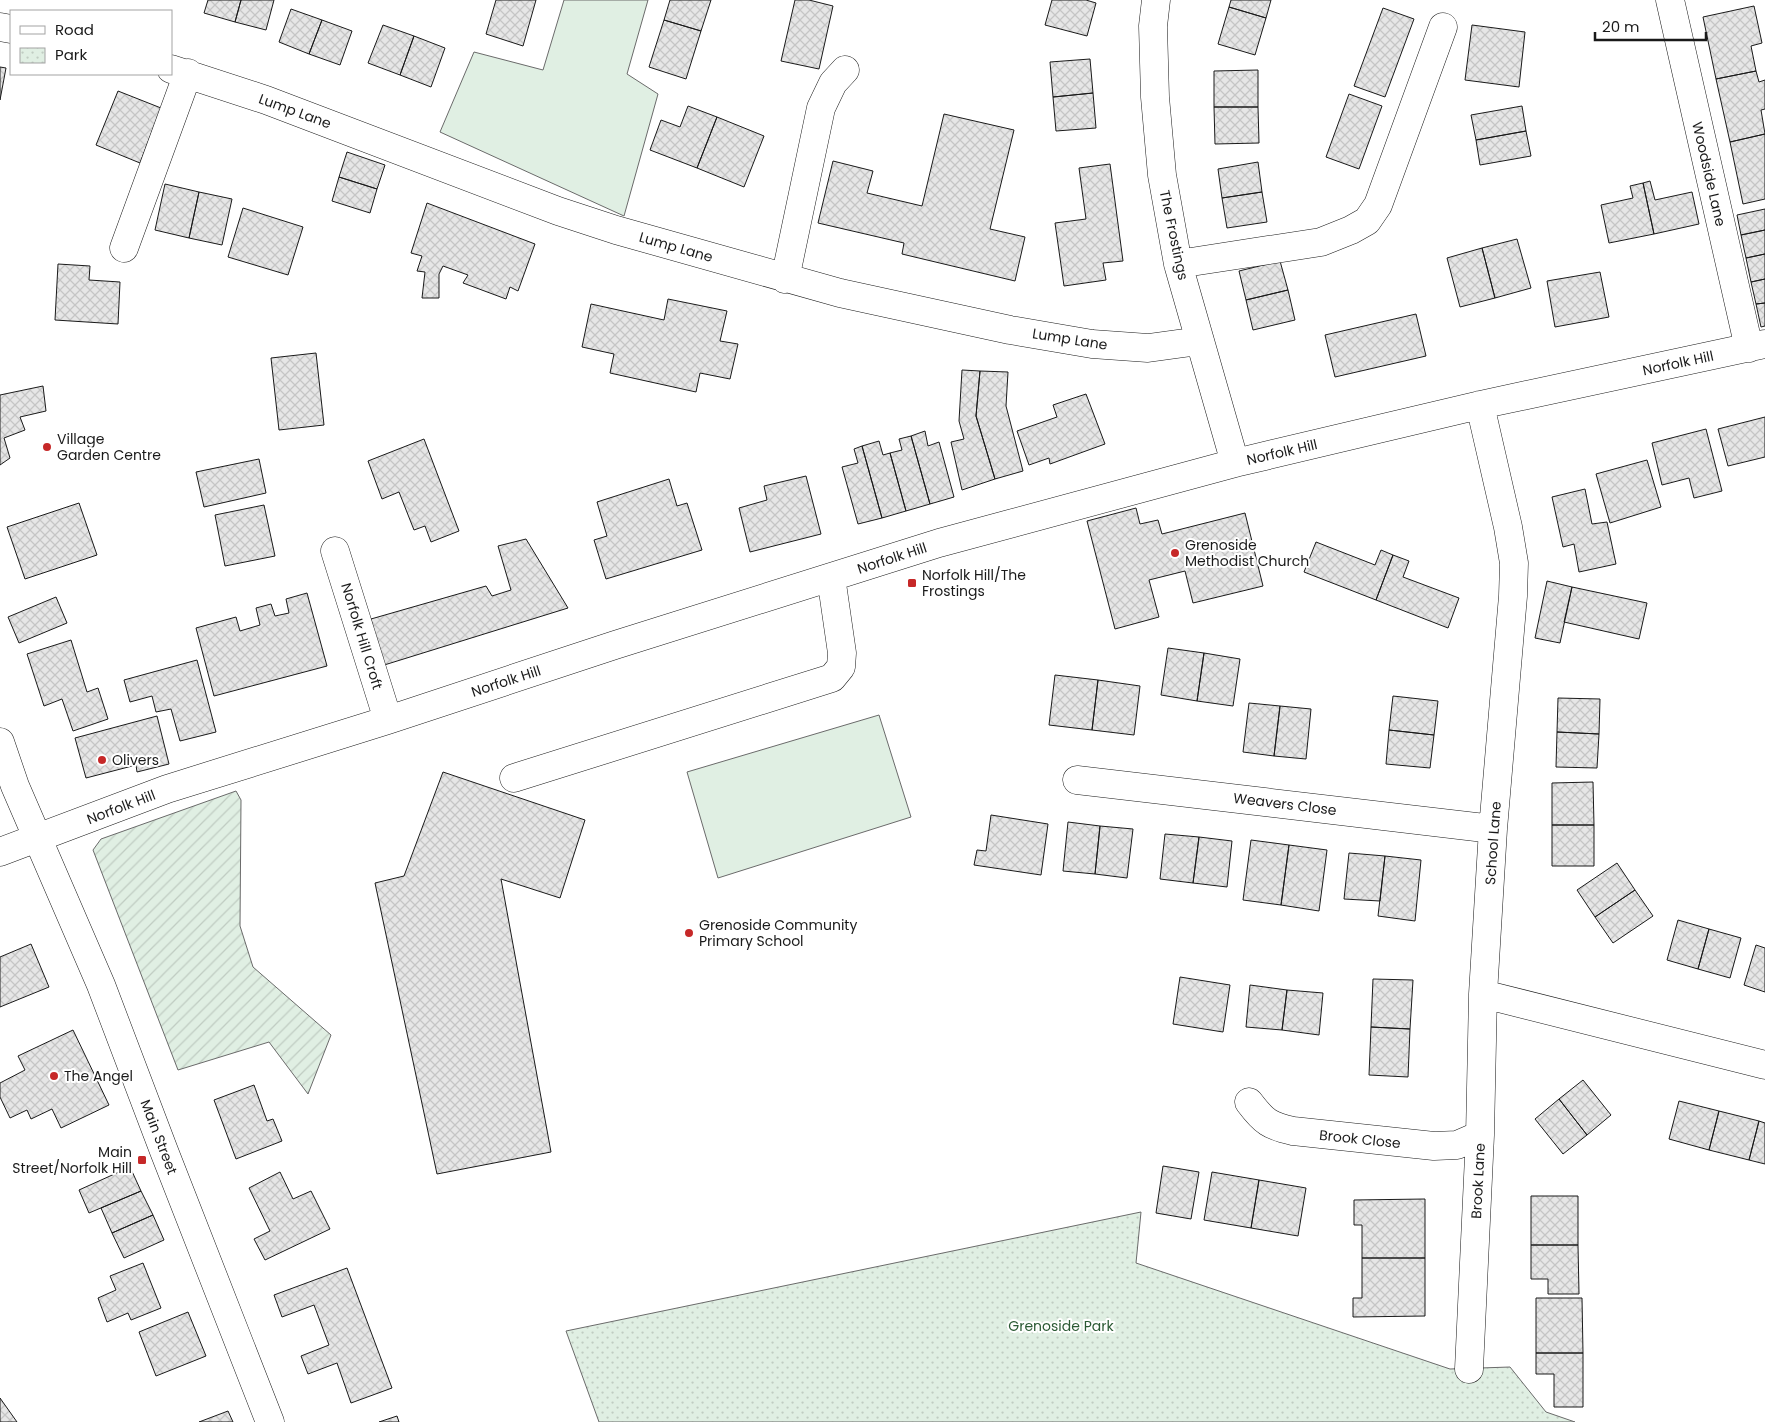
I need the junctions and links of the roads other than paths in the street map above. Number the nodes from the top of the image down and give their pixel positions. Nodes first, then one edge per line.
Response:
1 (1156, 0) edge
2 (1670, 0) edge
3 (1443, 27) dead end
4 (845, 70) dead end
5 (180, 71) edge
6 (124, 248) dead end
7 (1178, 264) junction
8 (785, 278) junction
9 (1199, 341) junction
10 (1757, 346) edge
11 (1480, 406) junction
12 (1236, 463) junction
13 (336, 551) dead end
14 (831, 577) junction
15 (388, 720) junction
16 (0, 742) edge
17 (514, 778) dead end
18 (1077, 780) dead end
19 (1493, 829) junction
20 (37, 838) junction
21 (0, 852) edge
22 (1483, 994) junction
23 (1765, 1065) edge
24 (1249, 1102) dead end
25 (1480, 1134) junction
26 (1470, 1369) dead end
27 (270, 1422) edge

1 - 7 street, The Frostings
2 - 10 street, Woodside Lane
3 - 7 street
4 - 8 street
5 - 6 street
5 - 8 street, Lump Lane
7 - 9 street, The Frostings
8 - 9 street, Lump Lane
9 - 12 street, The Frostings
10 - 11 street, Norfolk Hill
11 - 12 street, Norfolk Hill
11 - 19 street, School Lane
12 - 14 street, Norfolk Hill
13 - 15 street, Norfolk Hill Croft
14 - 15 street, Norfolk Hill
14 - 17 street
15 - 20 street, Norfolk Hill
16 - 20 street, Main Street
18 - 19 street, Weavers Close
19 - 22 street, School Lane
20 - 21 street, Norfolk Hill
20 - 27 street, Main Street
22 - 23 street
22 - 25 street, Brook Lane
24 - 25 street, Brook Close
25 - 26 street, Brook Lane

